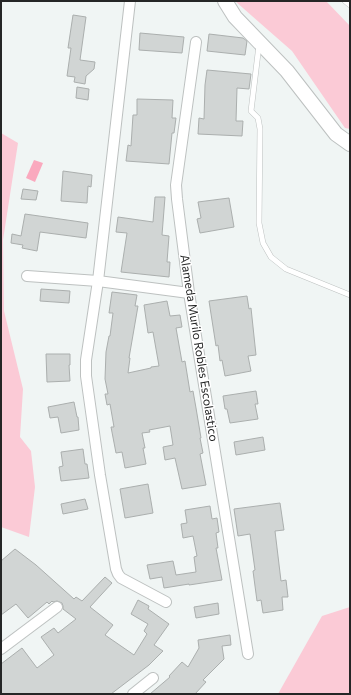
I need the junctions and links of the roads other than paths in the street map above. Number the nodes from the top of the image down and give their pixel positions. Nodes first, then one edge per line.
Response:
1 (130, 1) edge
2 (225, 1) edge
3 (345, 1) edge
4 (350, 5) edge
5 (196, 42) dead end
6 (259, 42) junction
7 (350, 144) edge
8 (27, 276) dead end
9 (98, 281) junction
10 (190, 293) junction
11 (350, 295) edge
12 (166, 602) dead end
13 (57, 607) dead end
14 (1, 649) edge
15 (248, 654) dead end
16 (153, 678) dead end
17 (133, 694) edge

1 - 9 street
2 - 6 street
3 - 4 lane
5 - 10 street, Alameda Murilo Robles Escolastico
6 - 7 street
6 - 11 lane
8 - 9 street
9 - 10 street
9 - 12 street
10 - 15 street, Alameda Murilo Robles Escolastico
13 - 14 street
16 - 17 street

